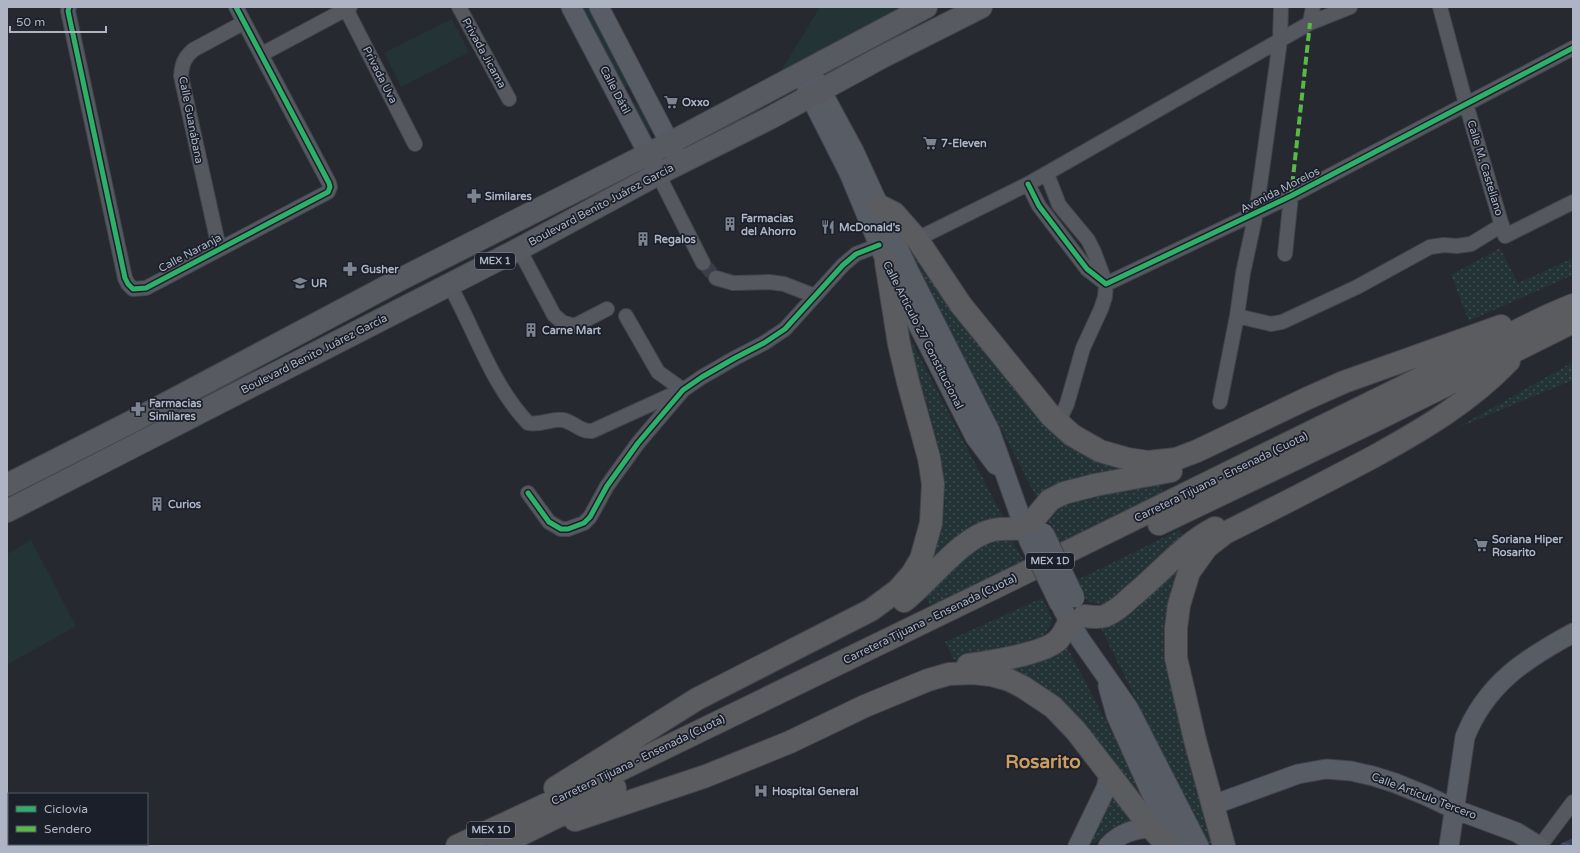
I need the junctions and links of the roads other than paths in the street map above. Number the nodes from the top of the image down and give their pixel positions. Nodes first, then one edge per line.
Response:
1 (69, 7) edge
2 (236, 7) edge
3 (459, 7) edge
4 (571, 7) edge
5 (599, 7) edge
6 (926, 7) edge
7 (981, 7) edge
8 (1281, 7) edge
9 (1313, 7) edge
10 (1350, 7) edge
11 (1440, 7) edge
12 (347, 8) edge
13 (243, 22) junction
14 (1310, 23) junction
15 (1280, 41) junction
16 (1573, 48) edge
17 (262, 54) junction
18 (803, 71) junction
19 (640, 85) junction
20 (816, 93) junction
21 (618, 96) junction
22 (509, 98) dead end
23 (1466, 104) junction
24 (670, 143) junction
25 (415, 144) dead end
26 (649, 154) junction
27 (681, 163) junction
28 (658, 174) junction
29 (1047, 174) junction
30 (1028, 184) junction
31 (1291, 196) junction
32 (1573, 202) edge
33 (880, 206) junction
34 (1256, 213) junction
35 (1504, 230) junction
36 (916, 238) junction
37 (218, 248) junction
38 (519, 249) junction
39 (882, 253) junction
40 (1285, 254) dead end
41 (702, 263) tunnel mouth
42 (716, 278) tunnel mouth
43 (449, 284) junction
44 (1106, 284) junction
45 (815, 296) junction
46 (1573, 305) edge
47 (607, 309) dead end
48 (626, 316) dead end
49 (1237, 316) junction
50 (1547, 316) junction
51 (1573, 322) edge
52 (1520, 349) junction
53 (1397, 363) junction
54 (683, 390) junction
55 (1220, 402) dead end
56 (1457, 407) junction
57 (1058, 422) junction
58 (1008, 482) junction
59 (7, 485) edge
60 (528, 493) dead end
61 (7, 511) edge
62 (1033, 530) junction
63 (1072, 610) junction
64 (1573, 633) edge
65 (1104, 672) junction
66 (649, 729) junction
67 (1110, 775) junction
68 (706, 776) junction
69 (1573, 802) edge
70 (1213, 805) junction
71 (1454, 809) junction
72 (529, 821) junction
73 (1151, 828) junction
74 (457, 846) edge
75 (498, 846) edge
76 (1078, 846) edge
77 (1108, 846) edge
78 (1168, 846) edge
79 (1178, 846) edge
80 (1199, 846) edge
81 (1224, 846) edge
82 (1449, 846) edge
83 (1540, 846) edge

1 - 37 street, Calle Naranja
2 - 13 street, Calle Naranja
3 - 22 street, Privada Jicama
4 - 21 main road, Calle Dátil
5 - 19 main road
6 - 18 main road, Boulevard Benito Juárez García / MEX 1
7 - 20 main road, Boulevard Benito Juárez García / MEX 1
8 - 15 street
9 - 14 street
10 - 14 street
11 - 23 street, Calle M. Castellano
12 - 17 street
12 - 25 street, Privada Uva
13 - 17 street, Calle Naranja
13 - 37 street, Calle Guanábana
14 - 15 street
15 - 29 street
15 - 34 street
16 - 23 street, Avenida Morelos
17 - 37 street, Calle Naranja
18 - 20 main road, Calle Artículo 27 Constitucional
18 - 24 main road, Boulevard Benito Juárez García / MEX 1
19 - 21 main road
19 - 24 main road
20 - 27 main road, Boulevard Benito Juárez García / MEX 1
20 - 33 main road, Calle Artículo 27 Constitucional
20 - 39 main road, Calle Artículo 27 Constitucional
21 - 26 main road, Calle Dátil
23 - 31 street, Avenida Morelos
23 - 35 street, Calle M. Castellano
24 - 26 main road, Boulevard Benito Juárez García / MEX 1
24 - 27 main road
26 - 28 main road, Calle Dátil
26 - 59 main road, Boulevard Benito Juárez García / MEX 1
27 - 28 main road, Boulevard Benito Juárez García / MEX 1
28 - 38 main road, Boulevard Benito Juárez García / MEX 1
28 - 41 street
29 - 30 street
29 - 44 street
30 - 36 street
30 - 44 street
31 - 34 street, Avenida Morelos
31 - 40 street
32 - 35 street
33 - 36 highway
33 - 58 main road, Calle Artículo 27 Constitucional
34 - 44 street, Avenida Morelos
34 - 49 street
35 - 49 street
36 - 57 highway
38 - 43 main road, Boulevard Benito Juárez García / MEX 1
38 - 47 street
39 - 45 street
39 - 58 main road, Calle Artículo 27 Constitucional
39 - 66 highway
42 - 45 street
43 - 54 street
43 - 61 main road, Boulevard Benito Juárez García / MEX 1
44 - 57 street
45 - 54 street
46 - 50 highway, Carretera Tijuana - Ensenada (Cuota) / MEX 1D
48 - 54 street
49 - 55 street
50 - 53 highway
50 - 72 highway, Carretera Tijuana - Ensenada (Cuota) / MEX 1D
51 - 52 highway, Carretera Tijuana - Ensenada (Cuota) / MEX 1D
52 - 56 highway
52 - 72 highway, Carretera Tijuana - Ensenada (Cuota) / MEX 1D
53 - 57 highway
53 - 62 highway
54 - 60 street
56 - 63 highway
56 - 70 highway
58 - 62 main road, Calle Artículo 27 Constitucional
62 - 63 main road, Calle Artículo 27 Constitucional, bridge
62 - 66 highway
63 - 65 main road, Calle Artículo 27 Constitucional
63 - 68 highway
64 - 71 main road
65 - 79 main road, Calle Artículo 27 Constitucional
65 - 80 main road, Calle Artículo 27 Constitucional
66 - 72 highway
67 - 68 highway
67 - 73 highway
67 - 76 main road
68 - 72 highway
69 - 83 street
70 - 71 main road, Calle Artículo Tercero
70 - 81 highway
71 - 82 main road
71 - 83 main road, Calle Artículo Tercero
72 - 74 highway, Carretera Tijuana - Ensenada (Cuota) / MEX 1D
72 - 75 highway, Carretera Tijuana - Ensenada (Cuota) / MEX 1D
73 - 77 main road
73 - 78 highway

